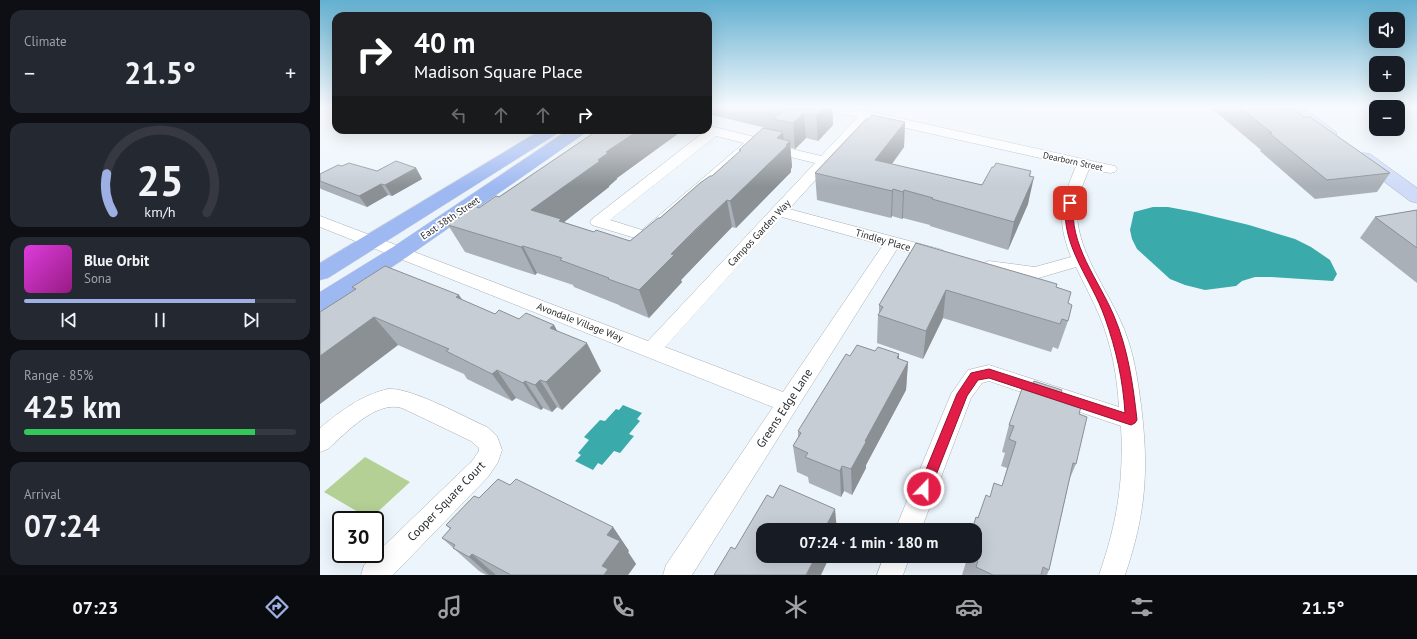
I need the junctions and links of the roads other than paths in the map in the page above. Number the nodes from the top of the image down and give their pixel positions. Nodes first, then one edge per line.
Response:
1 (721, 133) edge
2 (851, 133) edge
3 (945, 133) edge
4 (1328, 133) edge
5 (545, 134) edge
6 (573, 134) edge
7 (710, 134) edge
8 (751, 144) junction
9 (825, 161) junction
10 (1084, 163) junction
11 (1110, 169) dead end
12 (1417, 196) edge
13 (780, 210) junction
14 (320, 221) edge
15 (373, 240) junction
16 (893, 242) junction
17 (400, 252) junction
18 (950, 258) edge
19 (1082, 260) junction
20 (971, 263) edge
21 (320, 273) edge
22 (320, 303) edge
23 (652, 350) junction
24 (787, 403) junction
25 (1131, 420) junction
26 (320, 442) edge
27 (911, 523) edge
28 (894, 563) edge
29 (374, 575) edge
30 (676, 575) edge
31 (890, 575) edge
32 (1112, 575) edge

1 - 8 street
2 - 9 street, Campos Garden Way
3 - 10 street, Dearborn Street
4 - 12 street
5 - 15 main road, East 38th Street
6 - 17 main road, East 38th Street
7 - 8 street
8 - 9 street
9 - 13 street, Campos Garden Way
10 - 11 street, Dearborn Street
10 - 19 street
13 - 16 street, Tindley Place
13 - 23 street, Campos Garden Way
14 - 15 street, Avondale Village Way
15 - 17 street, Avondale Village Way
15 - 21 main road, East 38th Street
16 - 18 street, Tindley Place
16 - 24 street, Greens Edge Lane
17 - 22 main road, East 38th Street
17 - 23 street, Avondale Village Way
19 - 20 street
19 - 25 street
23 - 24 street, Avondale Village Way
24 - 30 street, Greens Edge Lane
25 - 27 street
25 - 32 street
26 - 29 street, Cooper Square Court
28 - 31 street

